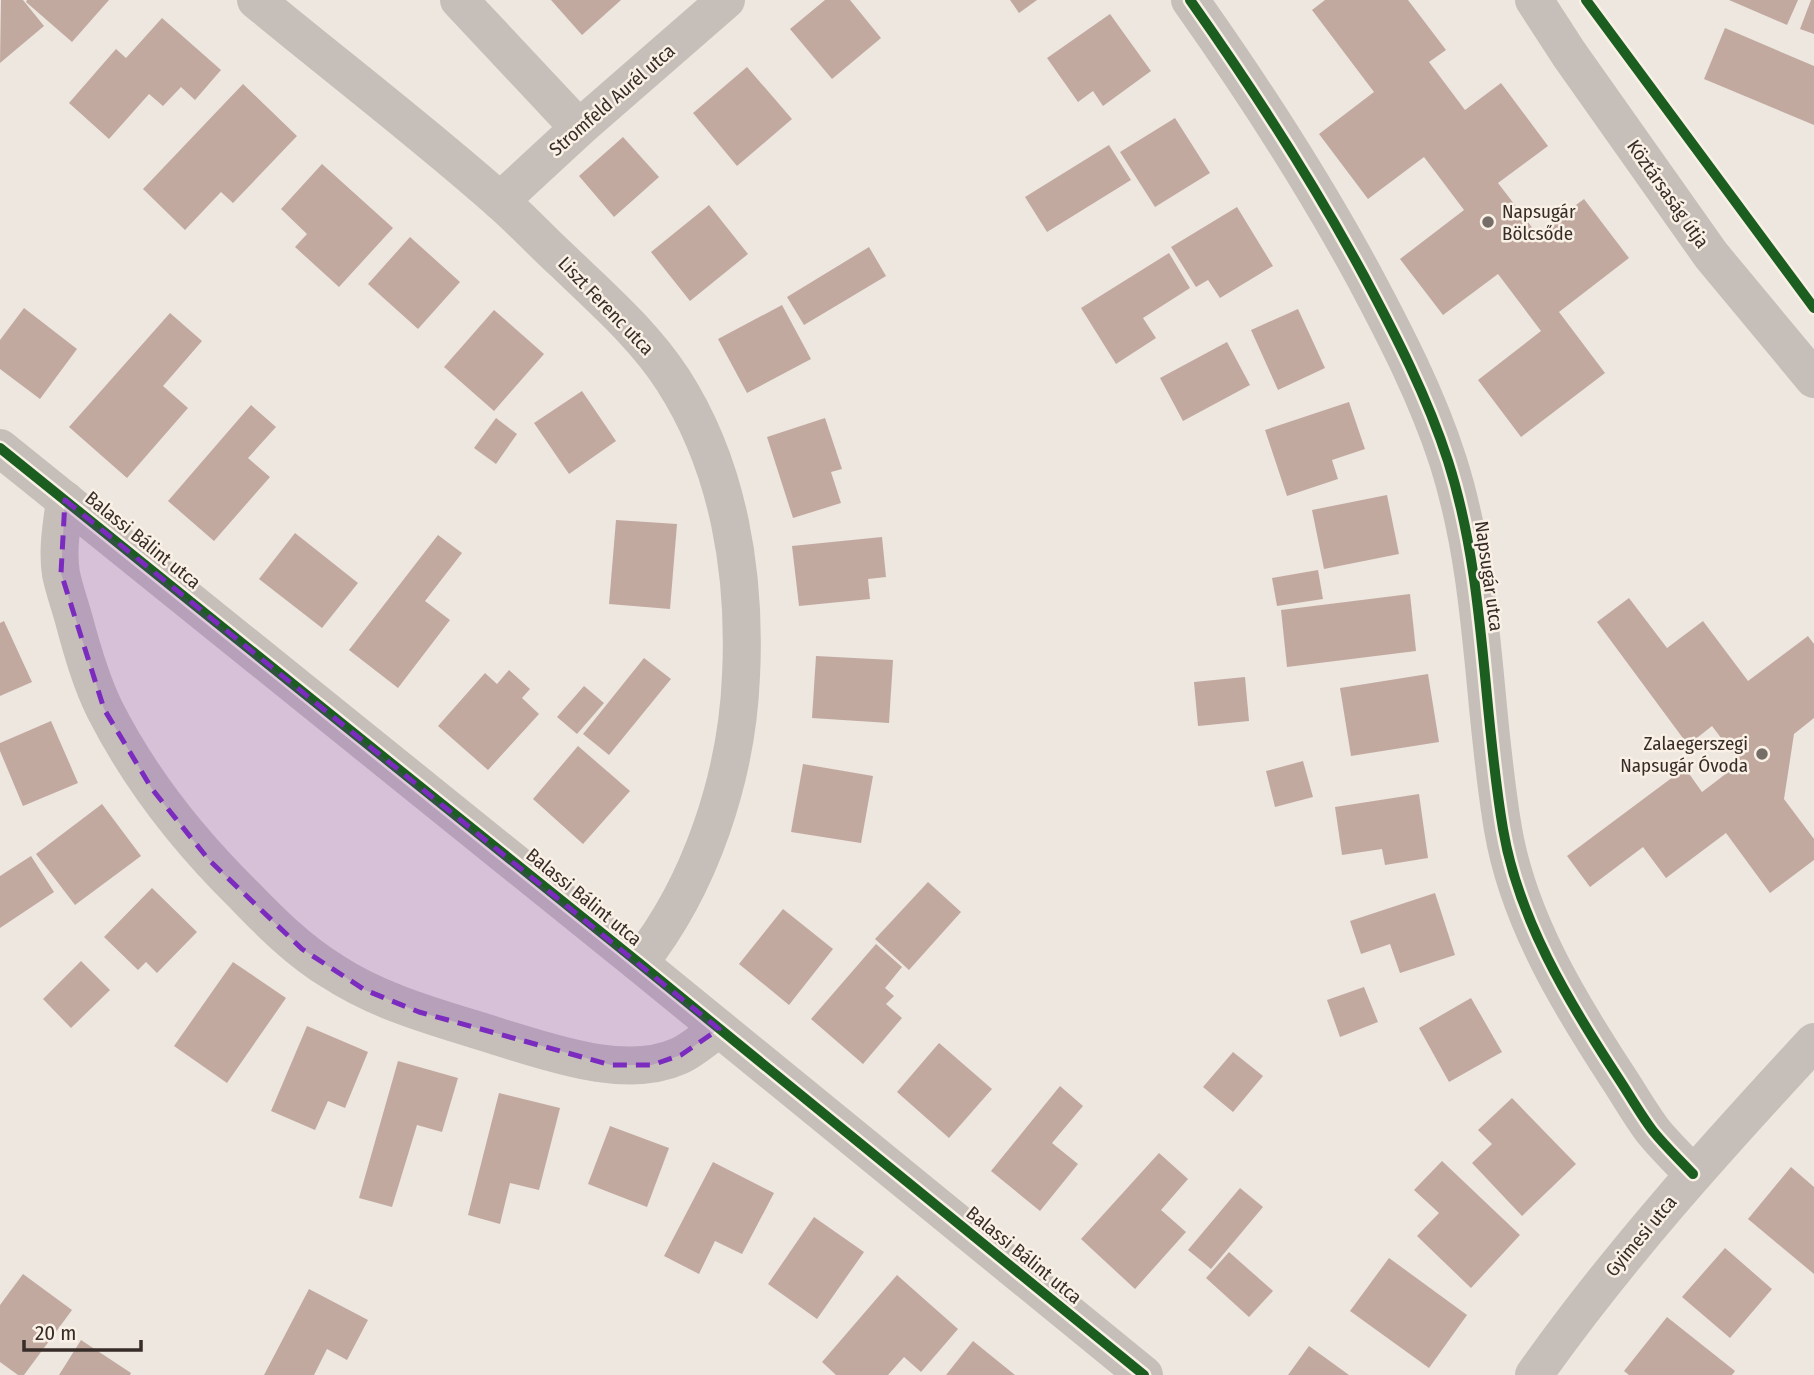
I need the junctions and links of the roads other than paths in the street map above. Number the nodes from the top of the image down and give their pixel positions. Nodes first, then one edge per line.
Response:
1 (256, 0) edge
2 (459, 0) edge
3 (726, 0) edge
4 (1190, 0) edge
5 (1534, 0) edge
6 (579, 128) junction
7 (500, 201) junction
8 (1814, 379) edge
9 (0, 448) edge
10 (65, 500) junction
11 (639, 963) junction
12 (719, 1029) junction
13 (1814, 1042) edge
14 (1693, 1174) junction
15 (1144, 1375) edge
16 (1534, 1375) edge

1 - 7 street, Liszt Ferenc utca
2 - 6 street
3 - 6 street, Stromfeld Aurél utca
4 - 14 street, Napsugár utca
5 - 8 street, Köztársaság útja
6 - 7 street, Stromfeld Aurél utca
7 - 11 street, Liszt Ferenc utca
9 - 10 street, Balassi Bálint utca
10 - 11 street, Balassi Bálint utca
10 - 12 street, Balassi Bálint utca
11 - 12 street, Balassi Bálint utca
12 - 15 street, Balassi Bálint utca
13 - 14 street, Gyimesi utca
14 - 16 street, Gyimesi utca

